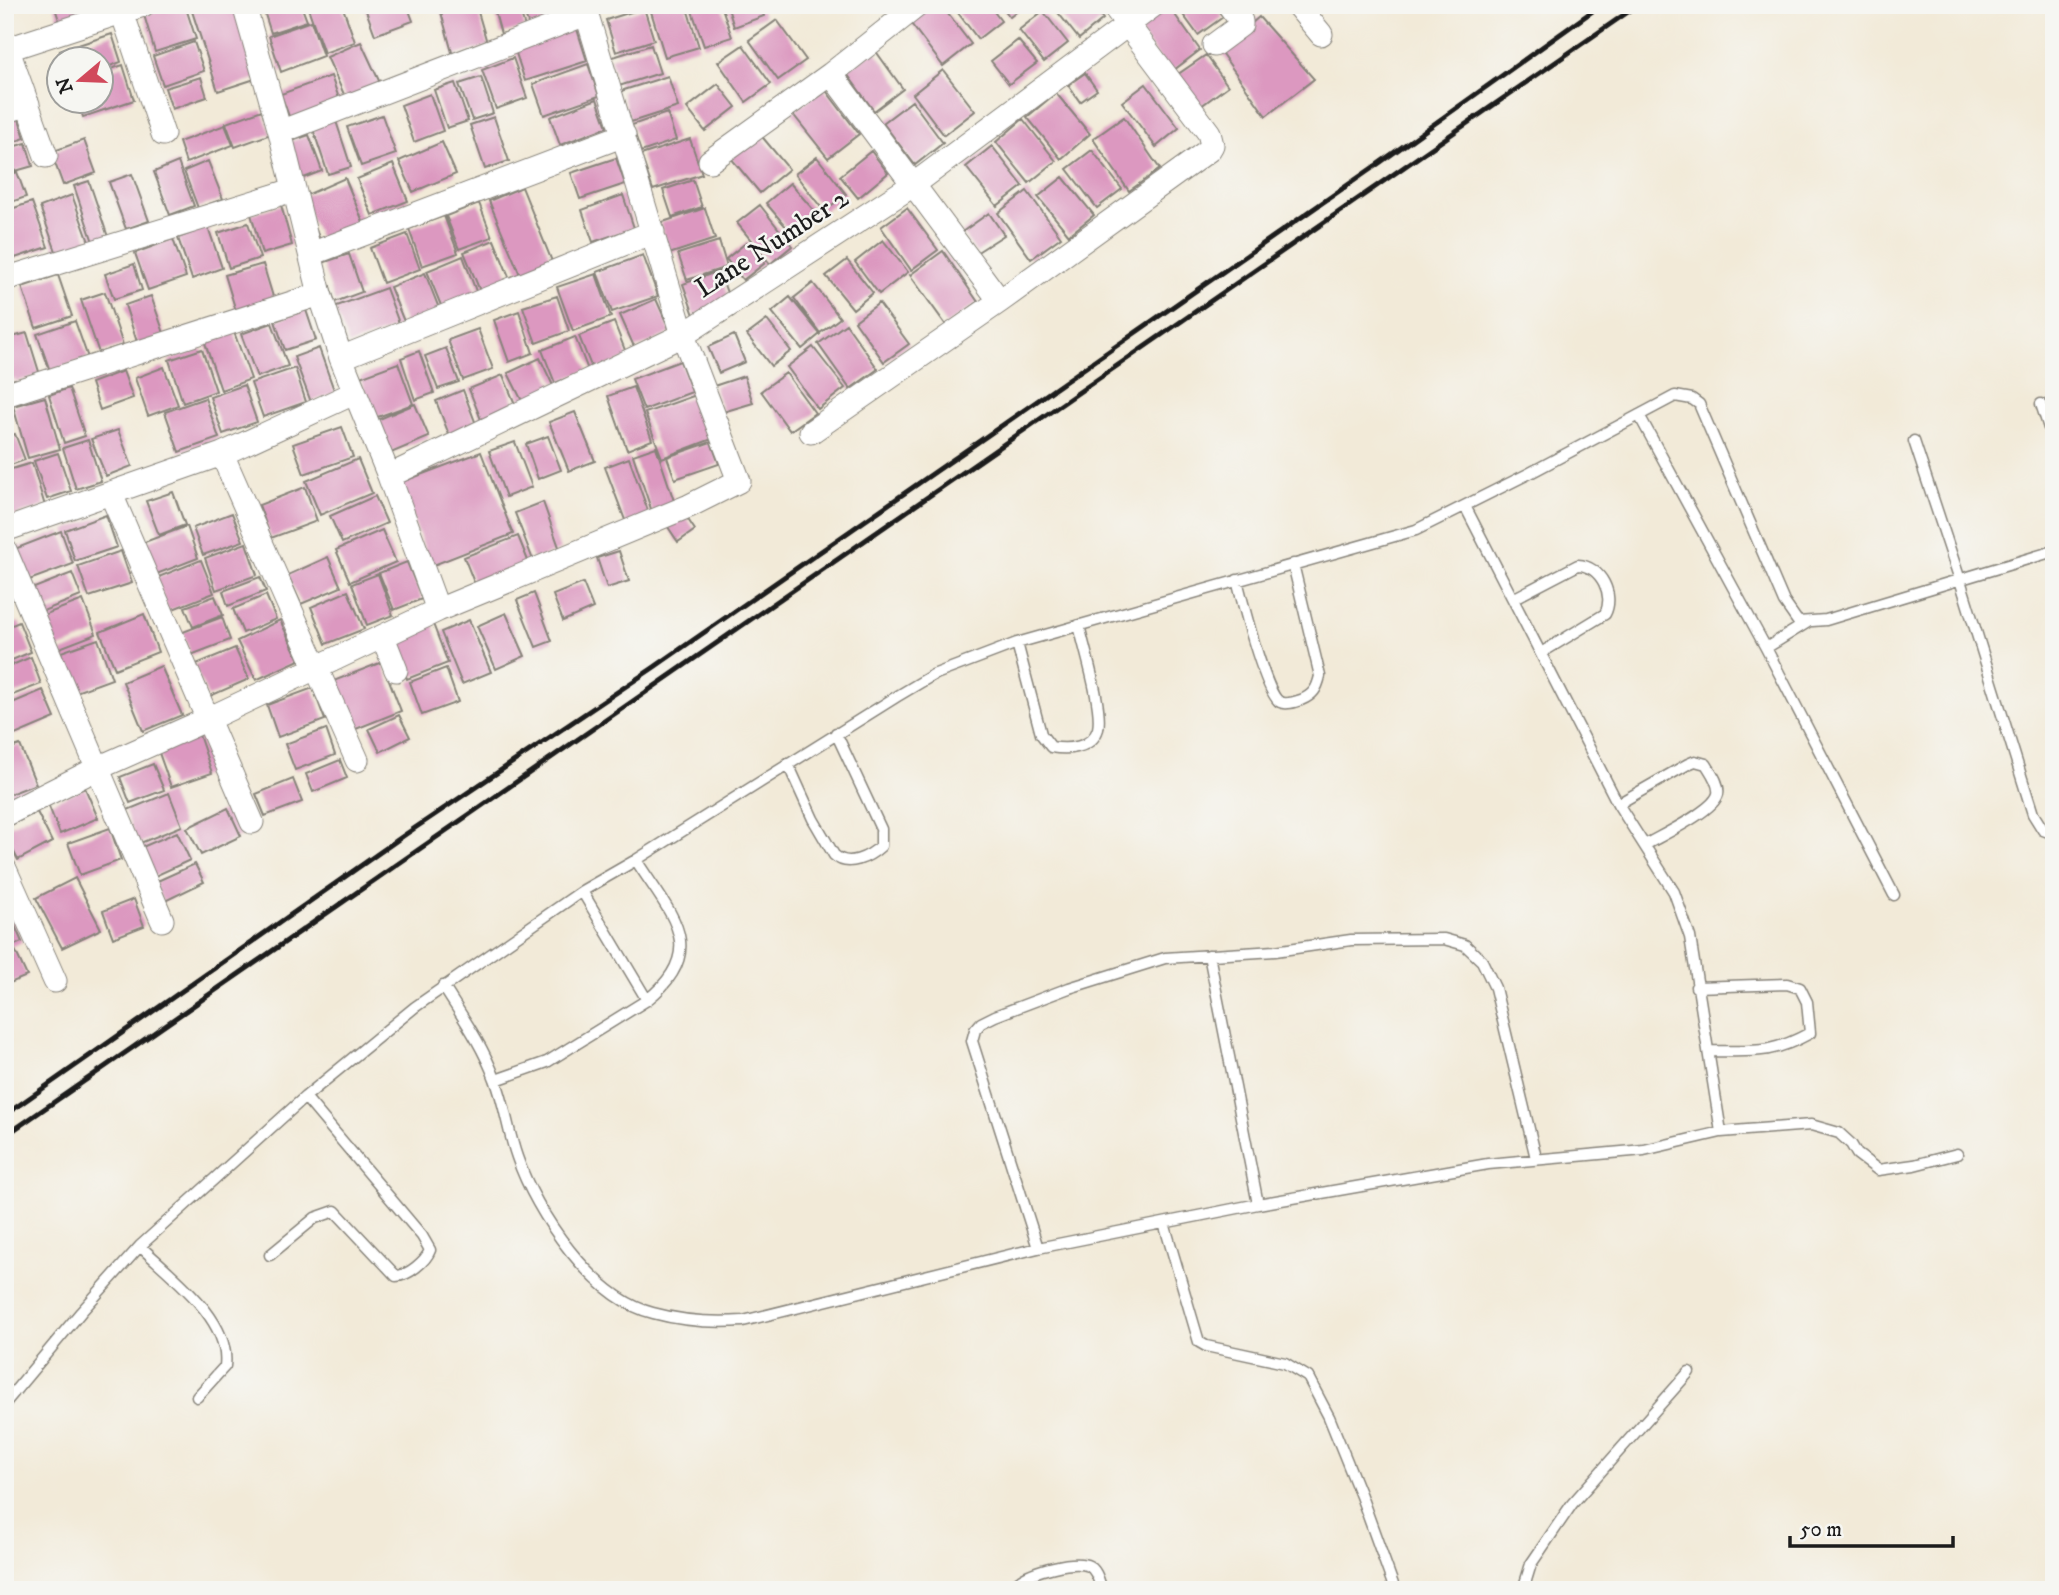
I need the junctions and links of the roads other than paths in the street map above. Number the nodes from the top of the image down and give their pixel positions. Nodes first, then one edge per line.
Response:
1 (244, 5) edge
2 (918, 5) edge
3 (1154, 5) edge
4 (1229, 5) edge
5 (1297, 5) edge
6 (133, 9) edge
7 (585, 10) edge
8 (1120, 15) edge
9 (1321, 34) dead end
10 (6, 45) edge
11 (1214, 45) dead end
12 (831, 74) junction
13 (28, 104) junction
14 (5, 112) edge
15 (280, 132) junction
16 (163, 134) dead end
17 (624, 135) junction
18 (46, 156) dead end
19 (710, 161) dead end
20 (913, 185) junction
21 (293, 190) junction
22 (653, 232) junction
23 (311, 254) junction
24 (5, 279) edge
25 (320, 294) junction
26 (1000, 301) junction
27 (684, 335) junction
28 (341, 358) junction
29 (354, 393) junction
30 (5, 395) edge
31 (2040, 404) dead end
32 (1639, 415) junction
33 (811, 432) dead end
34 (1914, 441) dead end
35 (2054, 443) edge
36 (222, 454) junction
37 (388, 476) junction
38 (111, 494) junction
39 (1465, 506) junction
40 (5, 530) edge
41 (5, 550) edge
42 (2054, 551) edge
43 (1293, 564) junction
44 (1237, 580) junction
45 (1961, 580) junction
46 (1513, 599) junction
47 (438, 610) junction
48 (1808, 622) junction
49 (1079, 625) junction
50 (383, 637) junction
51 (1017, 643) junction
52 (1766, 648) junction
53 (1541, 653) junction
54 (315, 667) junction
55 (397, 670) dead end
56 (208, 719) junction
57 (836, 733) junction
58 (357, 760) dead end
59 (788, 764) junction
60 (98, 768) junction
61 (1618, 804) junction
62 (5, 815) edge
63 (252, 822) dead end
64 (2054, 834) edge
65 (1645, 845) junction
66 (636, 860) junction
67 (5, 869) edge
68 (582, 891) junction
69 (1894, 895) dead end
70 (162, 920) dead end
71 (1209, 955) junction
72 (55, 981) dead end
73 (443, 986) junction
74 (1696, 987) junction
75 (647, 1000) junction
76 (1709, 1051) junction
77 (496, 1080) junction
78 (305, 1097) junction
79 (1721, 1132) junction
80 (1957, 1154) dead end
81 (1536, 1158) junction
82 (1258, 1205) junction
83 (1164, 1223) junction
84 (140, 1246) junction
85 (1038, 1248) junction
86 (270, 1255) dead end
87 (1689, 1372) dead end
88 (197, 1397) dead end
89 (5, 1403) edge
90 (1012, 1590) edge
91 (1102, 1590) edge
92 (1395, 1590) edge
93 (1523, 1590) edge

1 - 15 street
2 - 12 street
3 - 8 street, Lane Number 2
4 - 11 street
5 - 9 street
6 - 10 street
6 - 16 street
7 - 15 street
7 - 17 street
8 - 20 street, Lane Number 2
8 - 26 street
10 - 13 street
12 - 19 street
12 - 20 street
13 - 14 street
13 - 18 street
15 - 21 street
17 - 22 street
17 - 23 street
20 - 26 street
20 - 27 street, Lane Number 2
21 - 23 street
21 - 24 street
22 - 27 street
22 - 28 street
23 - 25 street
25 - 28 street
25 - 30 street
26 - 33 street
27 - 37 street, Lane Number 2
27 - 47 street
28 - 29 street
29 - 36 street
29 - 37 street
31 - 35 lane
32 - 39 lane
32 - 48 lane
32 - 52 lane
34 - 45 lane
36 - 38 street
36 - 54 street
37 - 47 street
38 - 40 street
38 - 56 street
39 - 43 lane
39 - 46 lane
41 - 60 street
42 - 45 lane
43 - 44 lane
43 - 44 lane
44 - 49 lane
45 - 48 lane
45 - 64 lane
46 - 53 lane
46 - 53 lane
47 - 50 street
48 - 52 lane
49 - 51 lane
49 - 51 lane
50 - 54 street
50 - 55 street
51 - 57 lane
52 - 69 lane
53 - 61 lane
54 - 56 street
54 - 58 street
56 - 60 street
56 - 63 street
57 - 59 lane
57 - 59 lane
59 - 66 lane
60 - 62 street
60 - 70 street
61 - 65 lane
61 - 65 lane
65 - 74 lane
66 - 68 lane
66 - 75 lane
67 - 72 street
68 - 73 lane
68 - 75 lane
71 - 81 lane
71 - 82 lane
71 - 85 lane
73 - 77 lane
73 - 78 lane
74 - 76 lane
74 - 76 lane
75 - 77 lane
76 - 79 lane
77 - 85 lane
78 - 84 lane
78 - 86 lane
79 - 80 lane
79 - 81 lane
81 - 82 lane
82 - 83 lane
83 - 85 lane
83 - 92 lane
84 - 88 lane
84 - 89 lane
87 - 93 lane
90 - 91 lane

